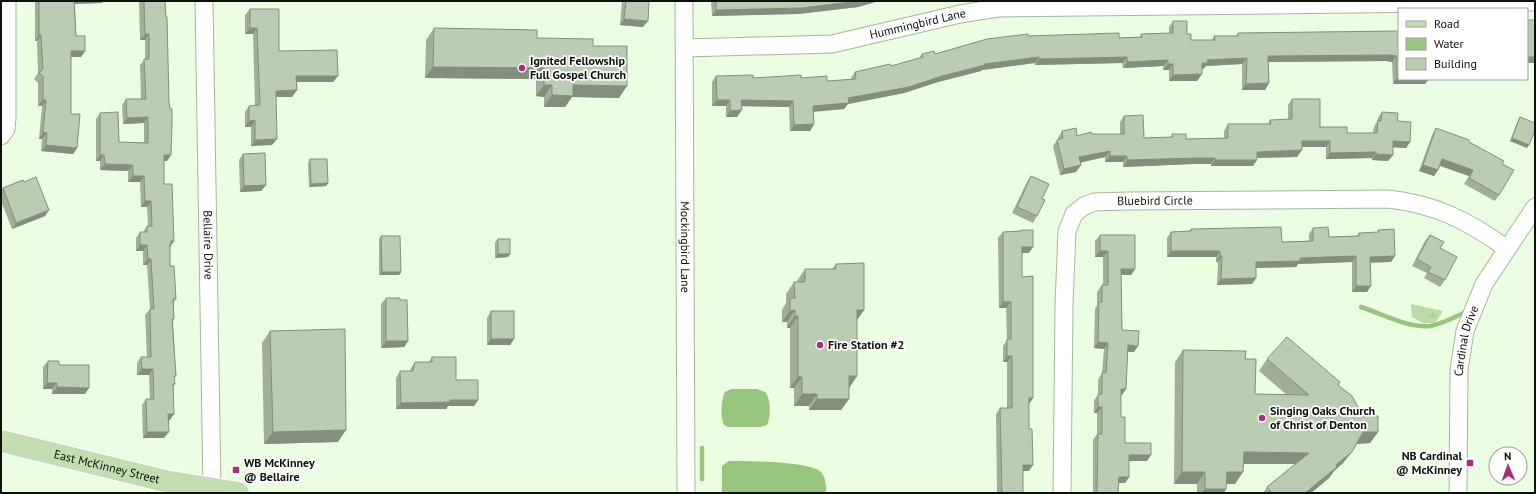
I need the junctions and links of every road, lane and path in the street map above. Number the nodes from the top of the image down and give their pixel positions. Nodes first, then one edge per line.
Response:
1 (7, 1) edge
2 (204, 1) edge
3 (684, 1) edge
4 (1535, 2) edge
5 (685, 48) junction
6 (2, 135) edge
7 (1535, 207) edge
8 (1507, 249) junction
9 (1, 441) edge
10 (212, 490) junction
11 (238, 493) edge
12 (686, 493) edge
13 (1062, 493) edge
14 (1458, 493) edge

1 - 6 street
2 - 10 street, Bellaire Drive
3 - 5 street, Mockingbird Lane
4 - 5 street, Hummingbird Lane
5 - 12 street, Mockingbird Lane
7 - 8 street, Cardinal Drive
8 - 13 street, Bluebird Circle
8 - 14 street, Cardinal Drive
9 - 10 main road, East McKinney Street
10 - 11 main road, East McKinney Street

